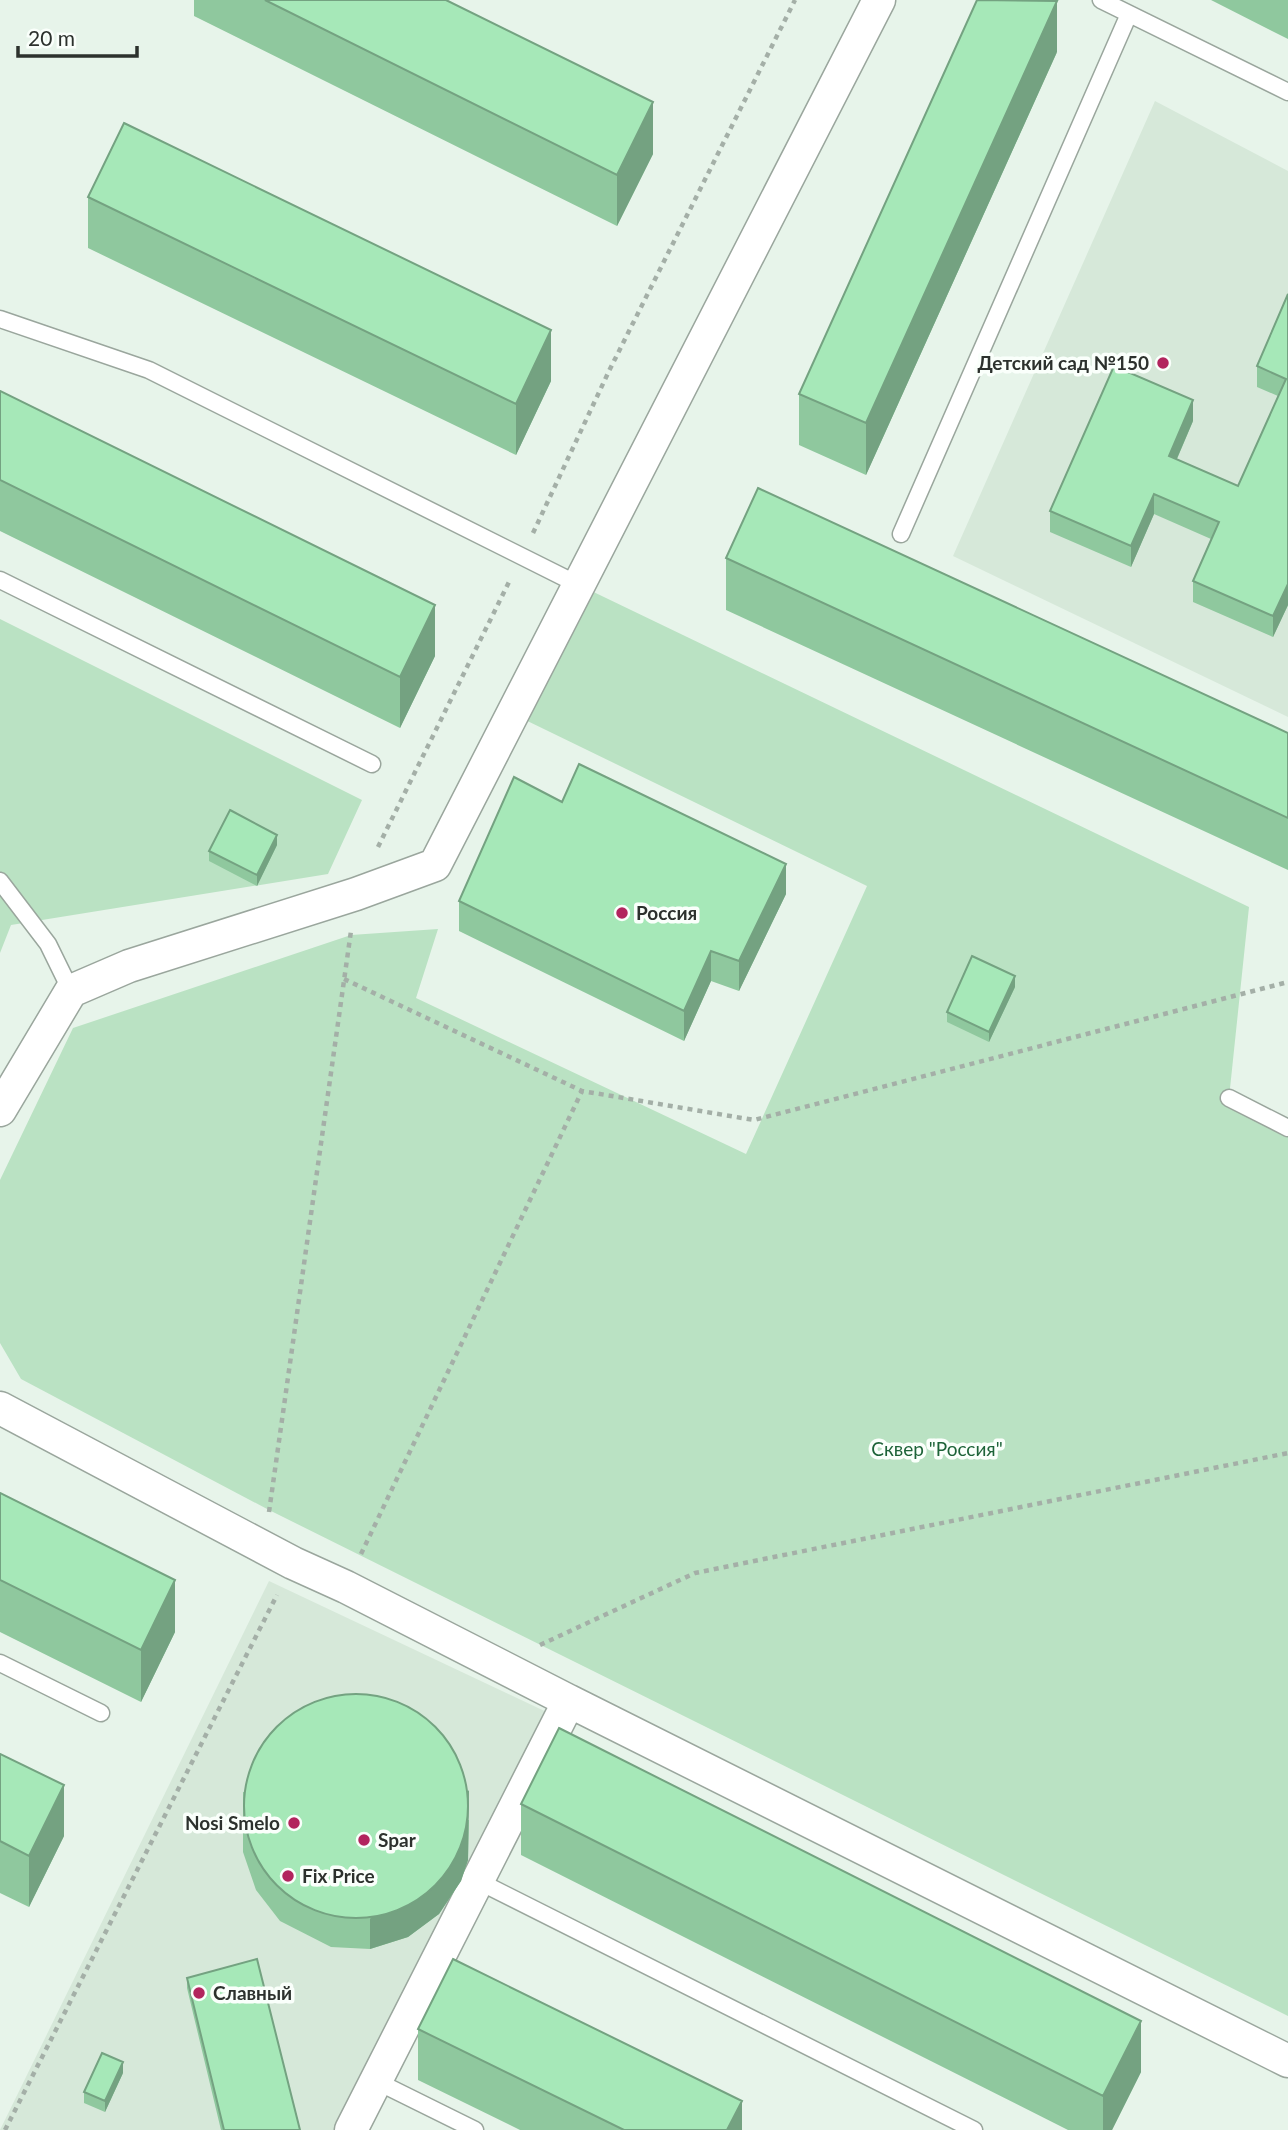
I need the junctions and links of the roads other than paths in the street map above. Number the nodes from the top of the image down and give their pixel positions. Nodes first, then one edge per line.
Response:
1 (879, 0) edge
2 (1101, 0) edge
3 (1129, 14) junction
4 (1288, 92) edge
5 (0, 319) edge
6 (901, 534) dead end
7 (0, 580) edge
8 (579, 585) junction
9 (372, 764) dead end
10 (0, 881) edge
11 (71, 991) junction
12 (1228, 1098) dead end
13 (0, 1110) edge
14 (1288, 1128) edge
15 (0, 1408) edge
16 (0, 1663) edge
17 (569, 1701) junction
18 (101, 1713) dead end
19 (478, 1881) junction
20 (1288, 2061) edge
21 (376, 2081) junction
22 (352, 2130) edge
23 (475, 2130) edge
24 (974, 2130) edge

1 - 8 street
2 - 3 lane
3 - 4 lane
3 - 6 lane
5 - 8 lane
7 - 9 lane
8 - 11 street
10 - 11 lane
11 - 13 street
12 - 14 lane
15 - 17 street
16 - 18 lane
17 - 19 street
17 - 20 street
19 - 21 street
19 - 24 lane
21 - 22 street
21 - 23 lane

